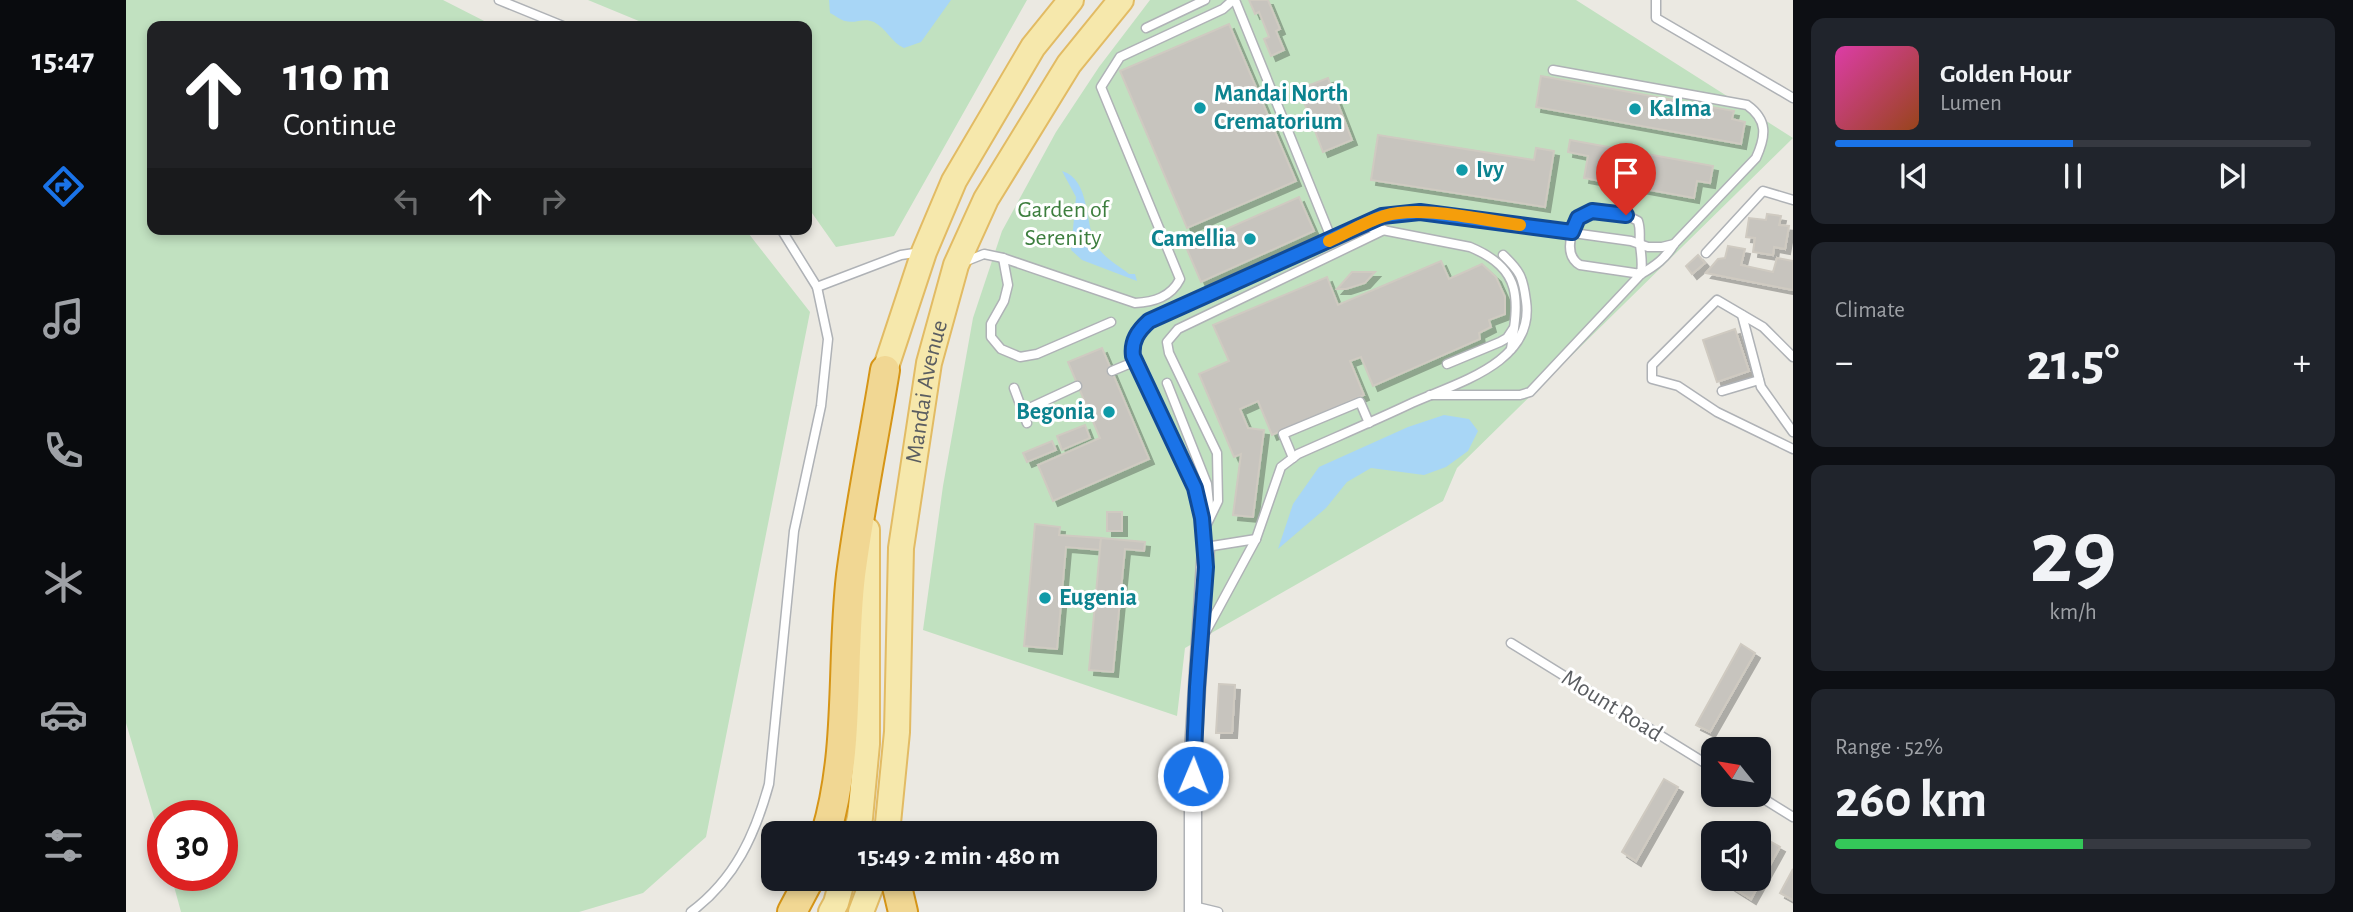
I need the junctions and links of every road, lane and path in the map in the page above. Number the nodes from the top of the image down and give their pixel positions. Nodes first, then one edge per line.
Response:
1 (499, 0) edge
2 (1071, 0) edge
3 (1121, 0) edge
4 (1205, 0) edge
5 (1234, 0) edge
6 (1656, 0) edge
7 (551, 21) edge
8 (1146, 28) dead end
9 (1553, 70) dead end
10 (1793, 97) edge
11 (1793, 200) edge
12 (1362, 226) junction
13 (1384, 230) junction
14 (1572, 232) junction
15 (785, 235) edge
16 (1332, 240) junction
17 (1640, 244) junction
18 (1674, 244) junction
19 (924, 252) junction
20 (1706, 253) dead end
21 (1503, 255) dead end
22 (1003, 258) junction
23 (1641, 274) junction
24 (953, 276) junction
25 (817, 287) junction
26 (1742, 315) junction
27 (1111, 322) dead end
28 (1514, 327) junction
29 (1511, 349) junction
30 (1793, 357) edge
31 (1136, 360) junction
32 (1447, 364) dead end
33 (885, 370) junction
34 (1112, 371) dead end
35 (1759, 380) junction
36 (1167, 383) dead end
37 (1077, 386) dead end
38 (1014, 388) dead end
39 (1722, 391) dead end
40 (1430, 395) junction
41 (1023, 411) junction
42 (1027, 423) dead end
43 (1368, 423) junction
44 (1793, 432) edge
45 (1793, 449) edge
46 (1293, 458) junction
47 (1210, 518) junction
48 (1204, 530) junction
49 (1256, 539) junction
50 (1206, 547) junction
51 (1200, 643) junction
52 (1511, 643) dead end
53 (1701, 761) edge
54 (1771, 803) edge
55 (1793, 817) edge
56 (829, 821) edge
57 (859, 821) edge
58 (888, 821) edge
59 (803, 891) edge
60 (839, 891) edge
61 (869, 891) edge
62 (898, 891) edge
63 (1193, 909) edge
64 (691, 912) edge
65 (792, 912) edge
66 (831, 912) edge
67 (861, 912) edge
68 (903, 912) edge
69 (1218, 912) edge

1 - 7 lane
2 - 19 main road, Mandai Avenue
3 - 24 main road, Mandai Avenue
4 - 8 lane
5 - 16 lane
5 - 22 lane
6 - 10 lane
9 - 18 lane
11 - 20 lane
12 - 13 lane
12 - 14 lane
12 - 16 lane
13 - 28 lane
13 - 47 lane
14 - 17 lane
14 - 17 lane
14 - 23 lane
15 - 25 lane
16 - 31 lane
17 - 18 lane
17 - 23 lane
18 - 23 lane
19 - 25 lane
19 - 33 main road, Mandai Avenue
21 - 29 lane
22 - 24 lane
22 - 27 lane
23 - 40 lane
24 - 58 main road, Mandai Avenue
25 - 64 lane
26 - 30 lane
26 - 35 lane
26 - 45 lane
28 - 29 lane
28 - 32 lane
29 - 40 lane
31 - 34 lane
31 - 48 lane
33 - 56 highway
33 - 57 main road, Mandai Avenue
35 - 39 lane
35 - 44 lane
36 - 47 lane
37 - 41 lane
38 - 41 lane
40 - 43 lane
41 - 42 lane
43 - 46 lane
43 - 46 lane
46 - 49 lane
47 - 48 lane
48 - 50 lane
49 - 50 lane
49 - 51 lane
50 - 51 street
51 - 63 street
52 - 53 lane, Mount Road
54 - 55 lane
59 - 65 highway
60 - 66 main road
61 - 67 main road
62 - 68 highway
63 - 69 lane

